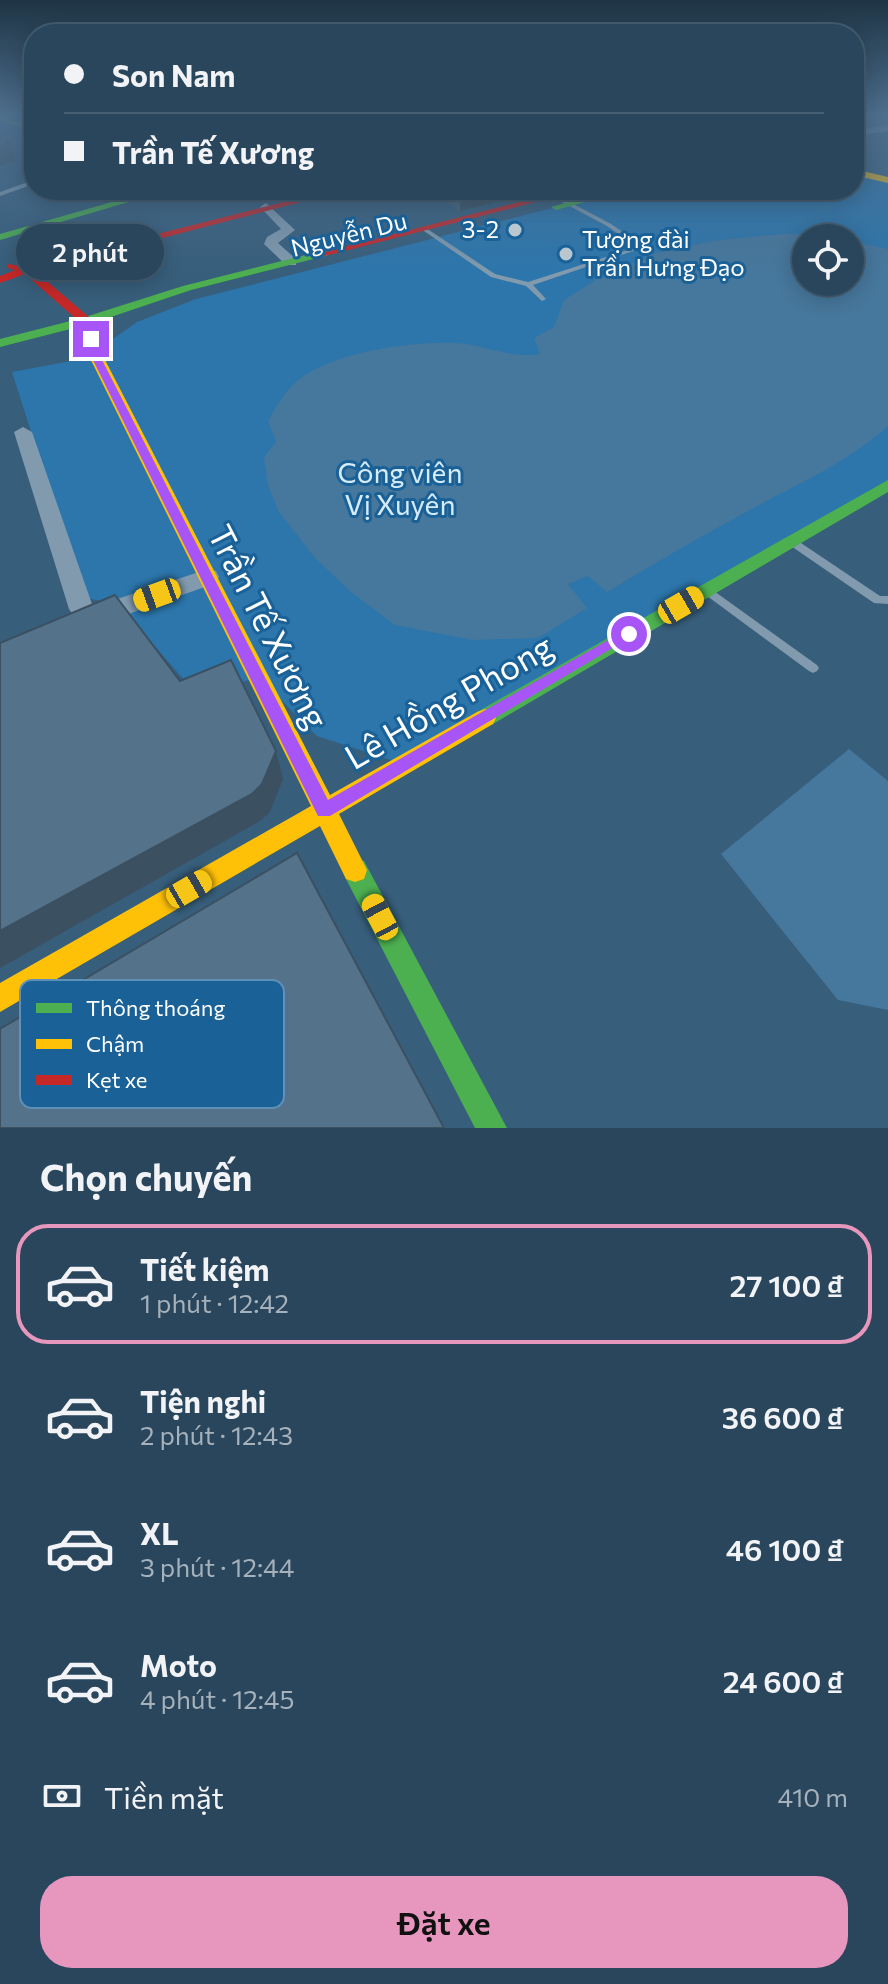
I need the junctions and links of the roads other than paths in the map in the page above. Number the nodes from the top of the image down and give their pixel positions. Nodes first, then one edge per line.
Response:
1 (864, 174) edge
2 (886, 179) edge
3 (24, 186) edge
4 (0, 194) edge
5 (129, 200) edge
6 (251, 200) edge
7 (297, 200) edge
8 (556, 200) edge
9 (572, 200) edge
10 (266, 207) junction
11 (430, 233) junction
12 (0, 237) edge
13 (291, 262) junction
14 (0, 263) edge
15 (27, 270) junction
16 (0, 280) edge
17 (528, 284) junction
18 (542, 299) dead end
19 (86, 321) junction
20 (0, 343) edge
21 (23, 432) dead end
22 (888, 485) edge
23 (792, 541) junction
24 (208, 577) junction
25 (706, 590) junction
26 (888, 600) edge
27 (813, 668) dead end
28 (324, 811) junction
29 (31, 980) edge
30 (20, 986) edge
31 (0, 998) edge
32 (492, 1128) edge

1 - 2 street
3 - 4 lane
5 - 12 street
6 - 10 street
7 - 10 street
8 - 11 street, Nguyễn Du
9 - 17 lane
10 - 13 street
10 - 15 street
11 - 13 street, Nguyễn Du
11 - 17 lane
11 - 19 street, Nguyễn Du
13 - 19 street, Nguyễn Du
14 - 15 street
15 - 16 street
15 - 19 street
17 - 18 lane
19 - 20 street, Nguyễn Du
19 - 24 street, Trần Tế Xương
21 - 24 street
22 - 23 street, Lê Hồng Phong
23 - 25 street, Lê Hồng Phong
23 - 26 lane
24 - 28 street, Trần Tế Xương
25 - 27 lane
25 - 28 street, Lê Hồng Phong
28 - 29 street, Lê Hồng Phong
28 - 32 street, Trần Tế Xương
30 - 31 street, Lê Hồng Phong

